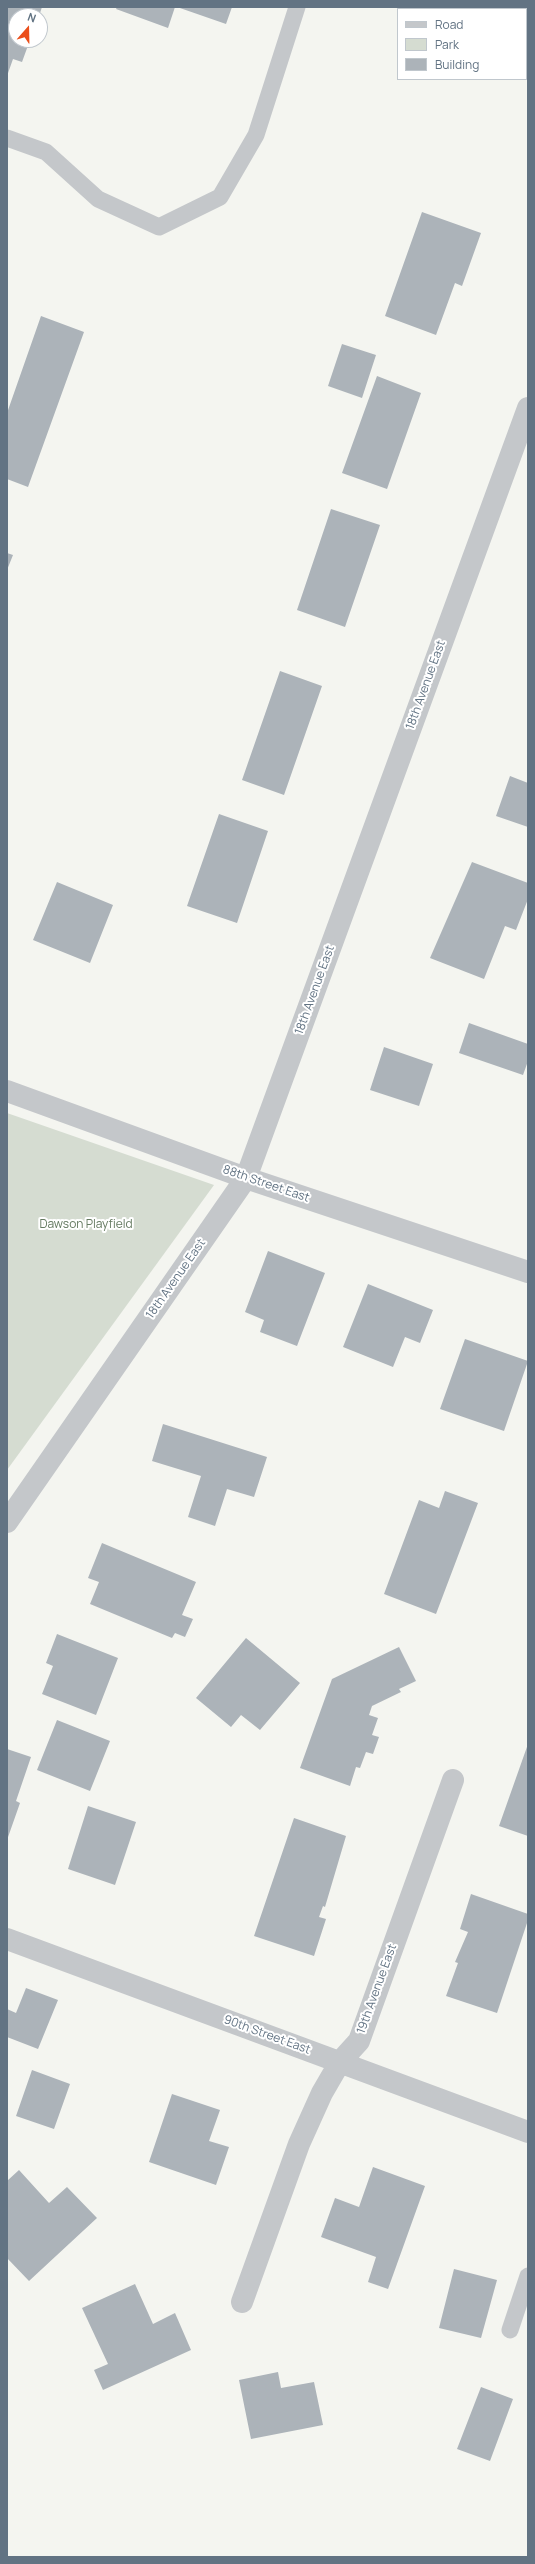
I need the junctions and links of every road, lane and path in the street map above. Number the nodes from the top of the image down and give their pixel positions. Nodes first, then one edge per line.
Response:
1 (297, 7) edge
2 (7, 138) edge
3 (528, 408) edge
4 (7, 1091) edge
5 (246, 1178) junction
6 (528, 1272) edge
7 (7, 1522) edge
8 (453, 1780) dead end
9 (7, 1939) edge
10 (340, 2062) junction
11 (528, 2132) edge
12 (528, 2276) edge
13 (242, 2302) dead end
14 (510, 2330) dead end

1 - 2 lane
3 - 5 street, 18th Avenue East
4 - 5 street, 88th Street East
5 - 6 street, 88th Street East
5 - 7 street, 18th Avenue East
8 - 10 street, 19th Avenue East
9 - 10 street, 90th Street East
10 - 11 street, 90th Street East
10 - 13 street, 19th Avenue East
12 - 14 lane

